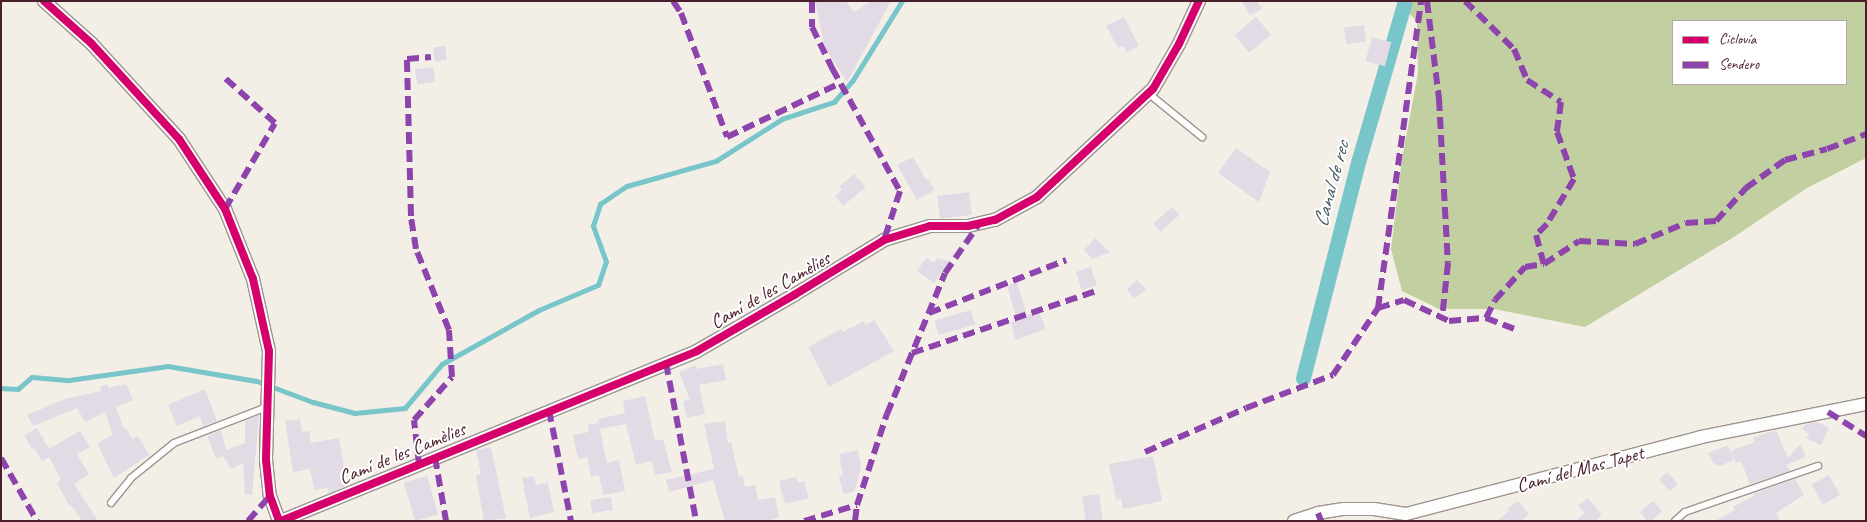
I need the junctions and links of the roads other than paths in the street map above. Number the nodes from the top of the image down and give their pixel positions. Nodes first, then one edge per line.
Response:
1 (44, 1) edge
2 (1199, 1) edge
3 (1148, 93) junction
4 (1202, 137) dead end
5 (1866, 404) edge
6 (267, 407) junction
7 (1818, 466) dead end
8 (111, 503) dead end
9 (1409, 517) edge
10 (280, 521) edge
11 (1294, 521) edge
12 (1675, 521) edge

1 - 6 street
2 - 3 street, Camí de les Camèlies
3 - 4 lane
3 - 10 street, Camí de les Camèlies
5 - 9 street, Camí del Mas Tapet
6 - 8 lane
6 - 10 street
7 - 12 lane
9 - 11 street, Camí del Mas Tapet

